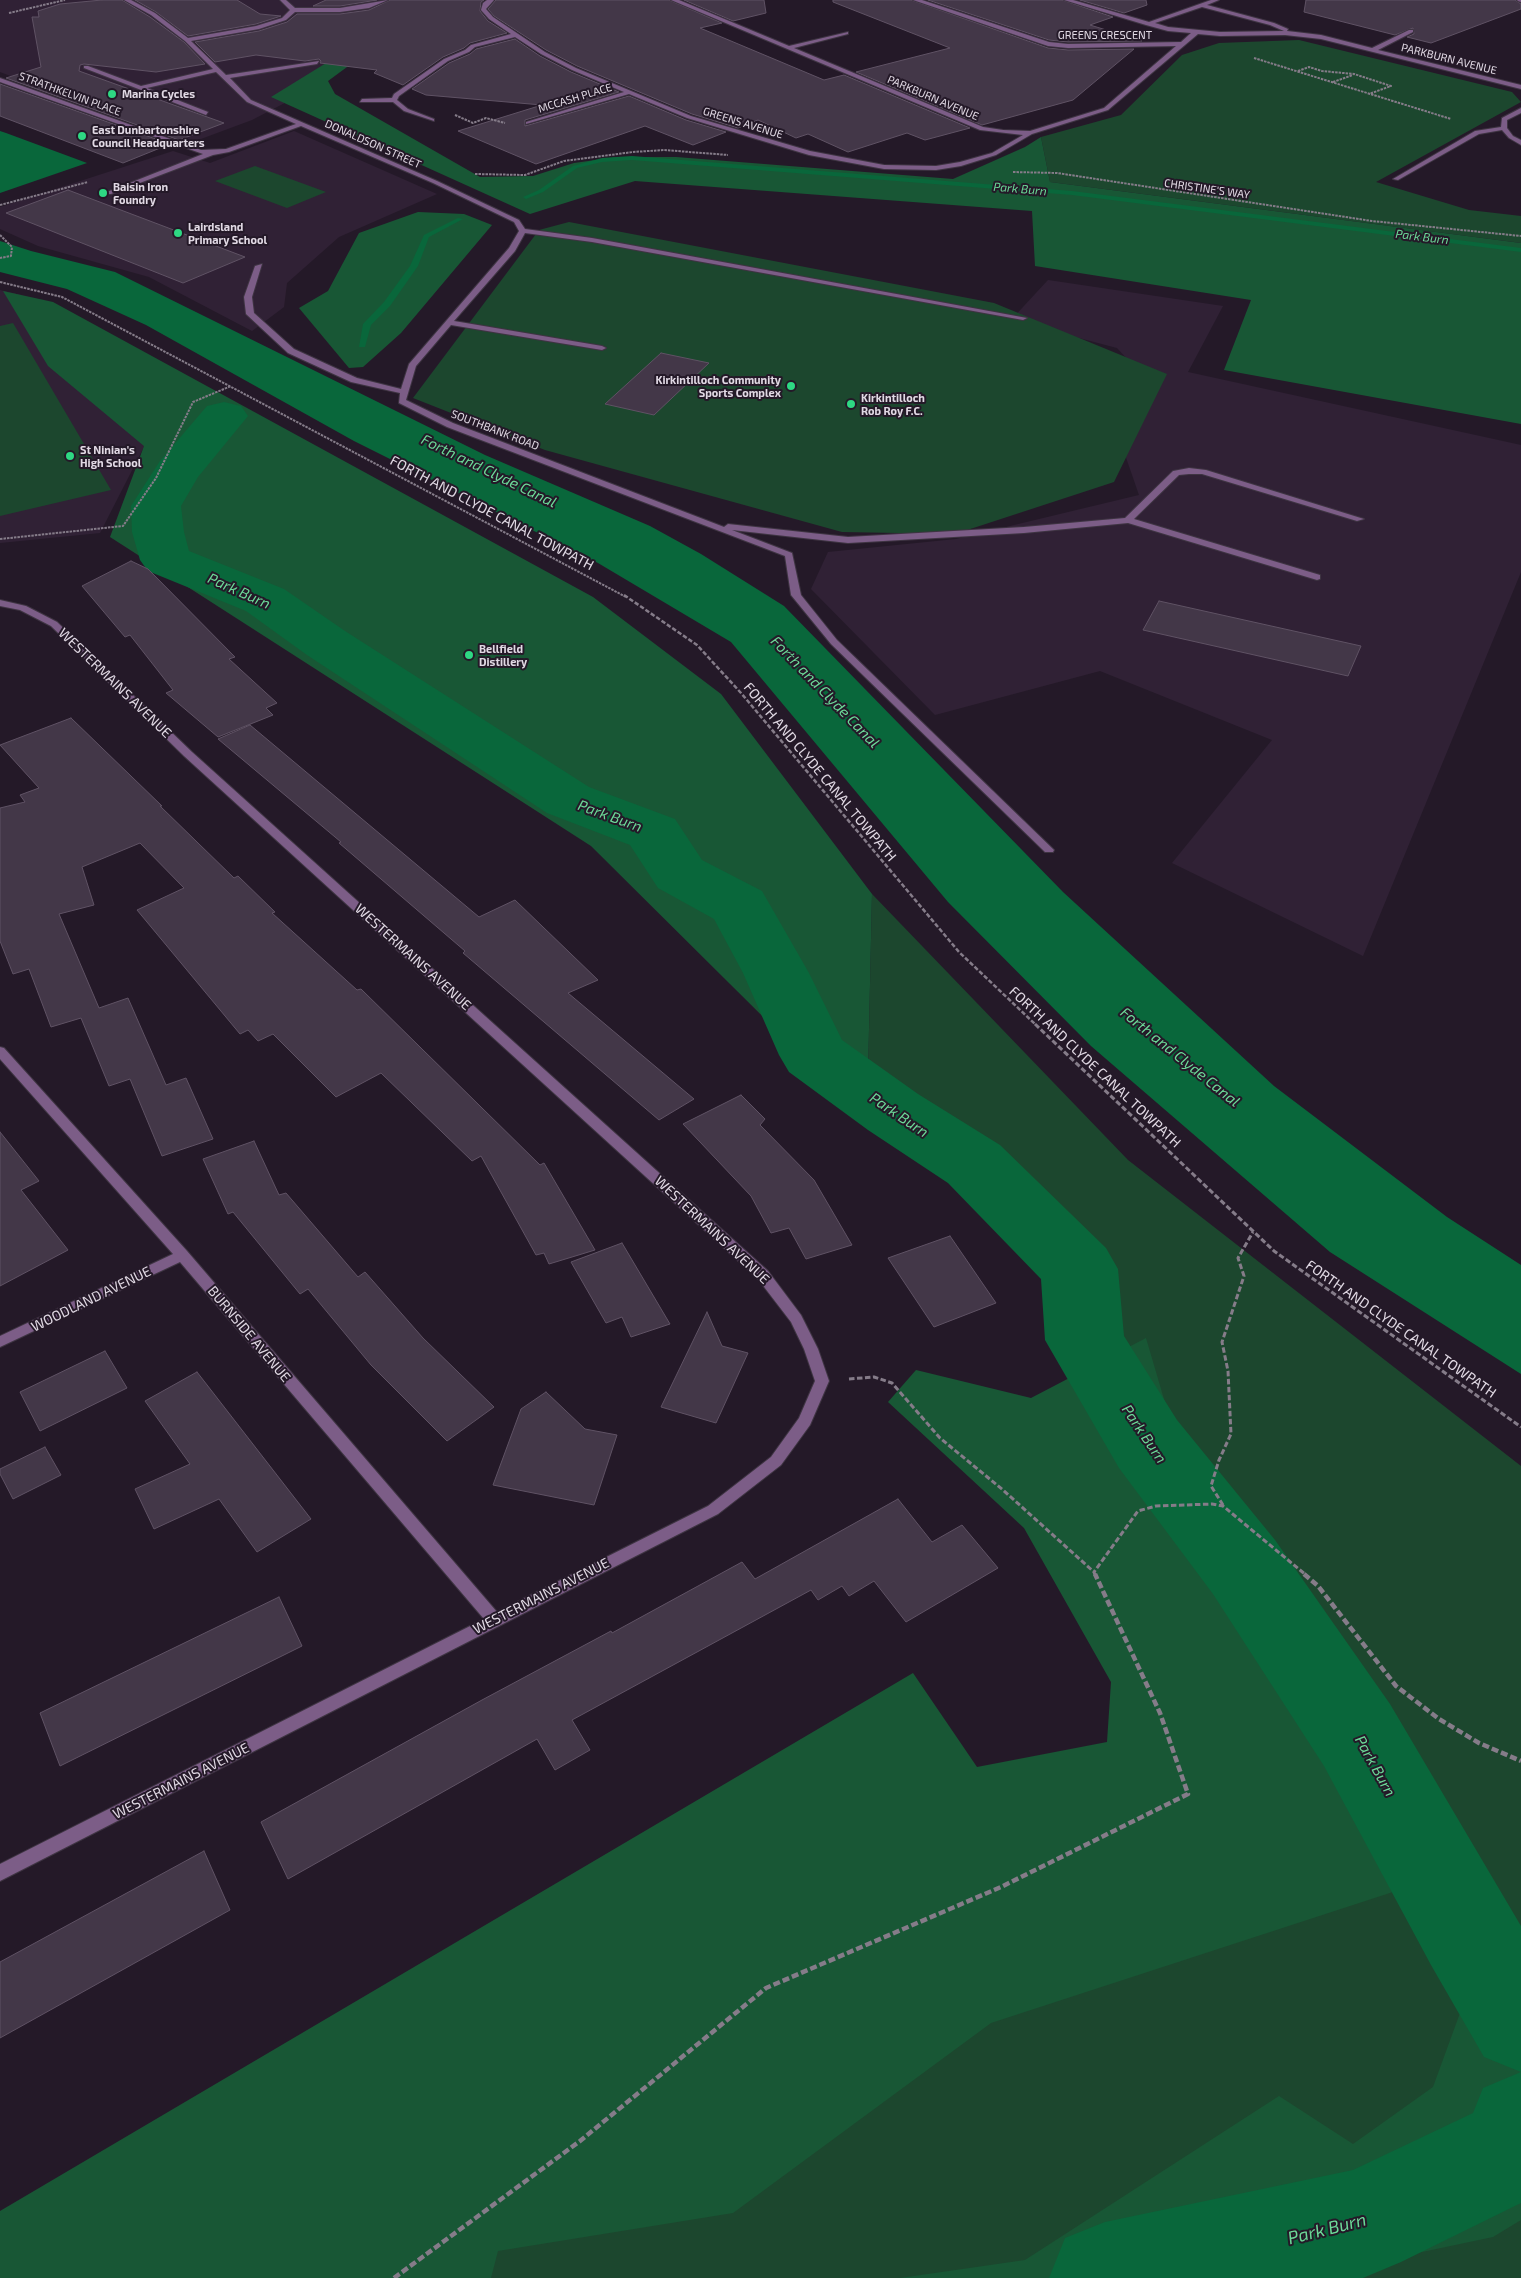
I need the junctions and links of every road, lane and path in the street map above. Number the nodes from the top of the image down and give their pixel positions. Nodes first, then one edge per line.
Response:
1 (65, 0) edge
2 (127, 0) edge
3 (283, 0) edge
4 (385, 0) edge
5 (491, 0) edge
6 (674, 0) edge
7 (916, 0) edge
8 (1067, 0) edge
9 (1216, 0) edge
10 (1201, 6) junction
11 (293, 10) junction
12 (9, 13) dead end
13 (1148, 24) junction
14 (1411, 31) dead end
15 (846, 33) dead end
16 (1195, 33) junction
17 (1285, 33) junction
18 (514, 35) junction
19 (188, 40) junction
20 (1181, 44) junction
21 (788, 48) junction
22 (1373, 50) junction
23 (1252, 58) dead end
24 (317, 62) dead end
25 (86, 67) dead end
26 (219, 70) junction
27 (1297, 72) junction
28 (1354, 74) junction
29 (227, 78) junction
30 (0, 80) edge
31 (1333, 83) junction
32 (140, 88) junction
33 (1521, 88) edge
34 (627, 93) junction
35 (1369, 94) junction
36 (394, 100) junction
37 (362, 101) dead end
38 (1521, 110) edge
39 (206, 113) dead end
40 (454, 115) dead end
41 (432, 120) dead end
42 (303, 123) junction
43 (528, 123) joint
44 (1504, 128) junction
45 (1485, 130) junction
46 (1030, 133) junction
47 (1521, 144) edge
48 (212, 154) junction
49 (735, 156) dead end
50 (466, 172) dead end
51 (1012, 172) dead end
52 (1396, 179) dead end
53 (109, 193) dead end
54 (523, 231) junction
55 (0, 235) edge
56 (1521, 236) edge
57 (0, 258) edge
58 (259, 266) dead end
59 (0, 282) edge
60 (1023, 318) dead end
61 (450, 323) junction
62 (602, 348) dead end
63 (232, 386) junction
64 (404, 392) junction
65 (1360, 519) dead end
66 (1128, 520) junction
67 (708, 524) junction
68 (0, 538) edge
69 (1317, 577) dead end
70 (0, 603) edge
71 (1049, 850) dead end
72 (0, 1051) edge
73 (1254, 1232) junction
74 (182, 1255) junction
75 (0, 1342) edge
76 (822, 1381) junction
77 (1521, 1427) edge
78 (1223, 1506) junction
79 (1094, 1572) junction
80 (494, 1620) junction
81 (1521, 1761) edge
82 (0, 1873) edge
83 (394, 2278) edge

1 - 12 path
2 - 19 street, DONALDSON STREET
3 - 11 street
4 - 11 street
5 - 18 street, GREENS AVENUE
6 - 21 street, PARKBURN AVENUE
7 - 20 street, GREENS CRESCENT
8 - 13 street
9 - 10 street
10 - 13 street
10 - 17 street, PARKBURN AVENUE
11 - 19 street
13 - 16 street
14 - 22 street, PARKBURN AVENUE
15 - 21 street
16 - 17 street, PARKBURN AVENUE
16 - 20 street, PARKBURN AVENUE
17 - 22 street, PARKBURN AVENUE
18 - 34 street, GREENS AVENUE
18 - 36 street
19 - 26 street, DONALDSON STREET
20 - 46 street, PARKBURN AVENUE
21 - 46 street, PARKBURN AVENUE
22 - 33 street, PARKBURN AVENUE
23 - 27 path
24 - 29 street
25 - 32 street
26 - 29 street, DONALDSON STREET
26 - 32 street
27 - 28 path
27 - 31 path
28 - 31 path
28 - 35 path
29 - 42 street, DONALDSON STREET
30 - 48 street, STRATHKELVIN PLACE
31 - 35 path
32 - 39 street
34 - 43 street, MCCASH PLACE
34 - 46 street, GREENS AVENUE
35 - 45 path
36 - 37 street
36 - 41 street
38 - 44 street
40 - 43 path
42 - 48 street, STRATHKELVIN PLACE
42 - 54 street, DONALDSON STREET
44 - 45 street
44 - 47 street
45 - 52 street
48 - 53 street
49 - 50 path
51 - 56 path, CHRISTINE'S WAY
54 - 60 street
54 - 61 street
55 - 57 path
58 - 64 street
59 - 63 path, FORTH AND CLYDE CANAL TOWPATH
61 - 62 street
61 - 64 street
63 - 68 path
63 - 73 path, FORTH AND CLYDE CANAL TOWPATH
64 - 67 street, SOUTHBANK ROAD
65 - 66 street
66 - 67 street
66 - 69 street
67 - 71 street, SOUTHBANK ROAD
70 - 76 street, WESTERMAINS AVENUE
72 - 74 street, BURNSIDE AVENUE
73 - 77 path, FORTH AND CLYDE CANAL TOWPATH
73 - 78 path
74 - 75 street, WOODLAND AVENUE
74 - 80 street, BURNSIDE AVENUE
76 - 79 path
76 - 80 street, WESTERMAINS AVENUE
78 - 79 path
78 - 81 path
79 - 83 path
80 - 82 street, WESTERMAINS AVENUE

